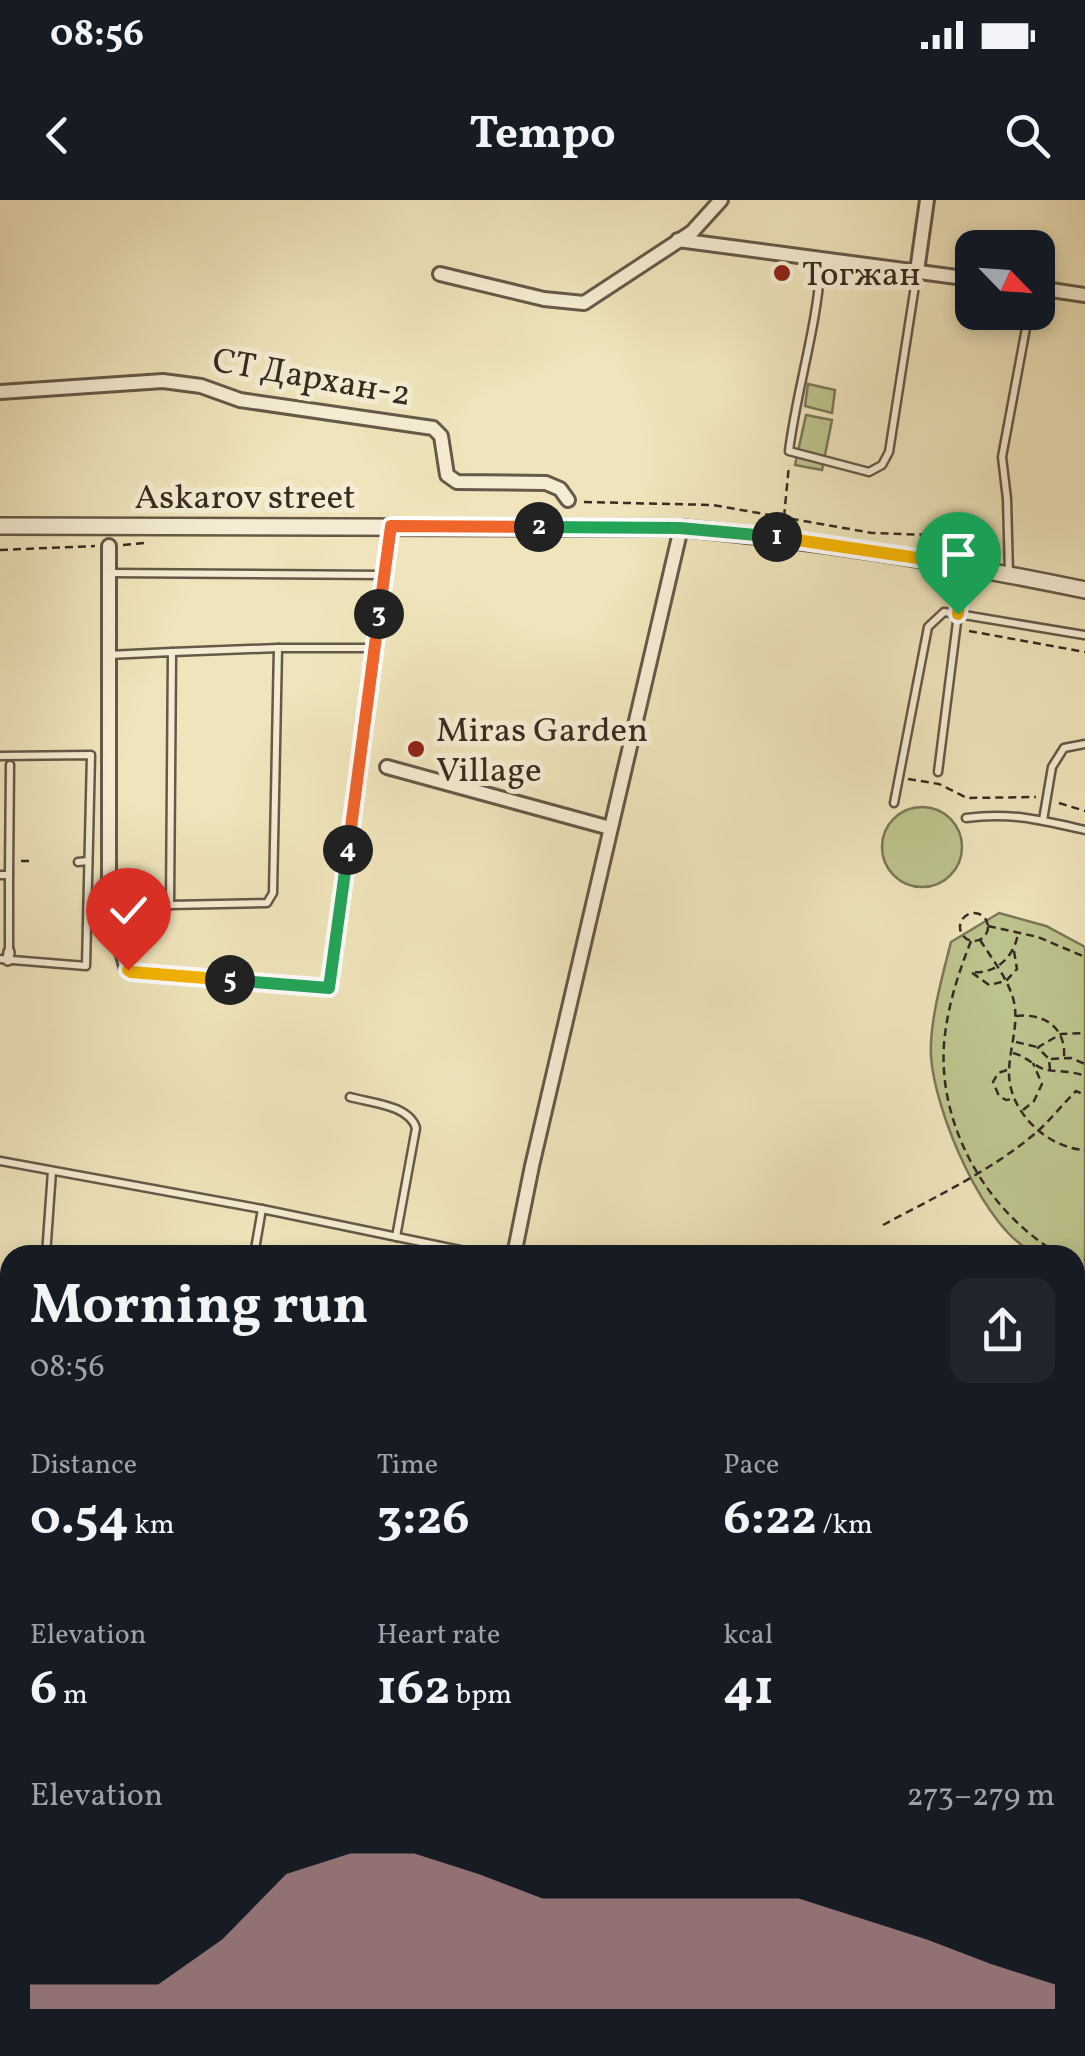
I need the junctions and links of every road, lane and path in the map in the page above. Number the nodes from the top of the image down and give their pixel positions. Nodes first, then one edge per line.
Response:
1 (721, 200) edge
2 (927, 200) edge
3 (678, 240) junction
4 (820, 258) junction
5 (917, 271) junction
6 (440, 274) dead end
7 (955, 277) edge
8 (1055, 291) edge
9 (1085, 295) edge
10 (1026, 330) edge
11 (0, 392) edge
12 (789, 451) junction
13 (568, 500) dead end
14 (594, 503) dead end
15 (784, 518) junction
16 (0, 526) edge
17 (391, 526) junction
18 (680, 528) junction
19 (109, 546) dead end
20 (964, 565) junction
21 (1008, 566) junction
22 (109, 572) junction
23 (384, 575) junction
24 (1085, 590) edge
25 (958, 614) junction
26 (956, 628) junction
27 (1084, 635) edge
28 (278, 648) junction
29 (376, 648) junction
30 (172, 652) junction
31 (1085, 652) edge
32 (108, 654) junction
33 (1085, 744) edge
34 (0, 756) edge
35 (10, 765) dead end
36 (387, 766) dead end
37 (938, 772) dead end
38 (897, 776) junction
39 (1046, 798) junction
40 (894, 803) dead end
41 (1085, 811) edge
42 (966, 818) dead end
43 (1042, 820) junction
44 (610, 828) junction
45 (1085, 830) edge
46 (0, 838) edge
47 (10, 838) junction
48 (88, 861) junction
49 (78, 862) dead end
50 (0, 875) edge
51 (10, 875) junction
52 (109, 905) junction
53 (170, 905) junction
54 (988, 926) junction
55 (1018, 933) junction
56 (980, 940) junction
57 (971, 941) junction
58 (1014, 951) junction
59 (6, 957) edge
60 (1085, 957) edge
61 (996, 967) junction
62 (1006, 982) junction
63 (1014, 1016) junction
64 (1085, 1033) edge
65 (1060, 1034) junction
66 (1014, 1042) junction
67 (1038, 1048) junction
68 (1012, 1052) junction
69 (1064, 1057) junction
70 (1030, 1059) junction
71 (1049, 1060) junction
72 (1085, 1064) edge
73 (1009, 1070) junction
74 (1050, 1070) junction
75 (1085, 1076) edge
76 (1085, 1095) edge
77 (350, 1097) dead end
78 (1014, 1099) junction
79 (1022, 1110) junction
80 (1038, 1130) junction
81 (1085, 1150) edge
82 (0, 1161) edge
83 (52, 1171) junction
84 (978, 1172) junction
85 (262, 1209) junction
86 (883, 1226) dead end
87 (396, 1237) junction
88 (47, 1245) edge
89 (256, 1245) edge
90 (435, 1245) edge
91 (516, 1245) edge
92 (1048, 1245) edge

1 - 3 street
2 - 5 street
3 - 4 street
3 - 6 street
4 - 5 street
4 - 12 lane
5 - 7 street
5 - 12 lane
8 - 9 street
10 - 21 lane
11 - 13 street, СТ Дархан-2
12 - 15 path
14 - 15 path
15 - 21 path
16 - 17 street, Askarov street
17 - 18 street, Askarov street
17 - 23 street
18 - 20 street, Askarov street
18 - 44 street
19 - 22 street
20 - 21 street, Askarov street
20 - 25 lane
21 - 24 street, Askarov street
22 - 23 lane
22 - 32 street
23 - 29 street
25 - 26 lane
25 - 27 lane
25 - 38 lane
26 - 31 path
26 - 37 lane
28 - 29 lane
28 - 30 lane
28 - 53 lane
29 - 52 street
30 - 32 lane
30 - 53 lane
32 - 52 street
33 - 39 lane
34 - 48 lane
35 - 47 lane
36 - 44 street
38 - 39 path
38 - 40 lane
39 - 41 path
39 - 43 lane
42 - 43 lane
43 - 45 lane
44 - 91 street
46 - 47 lane
47 - 51 lane
48 - 49 lane
48 - 59 lane
50 - 51 lane
51 - 59 lane
52 - 53 lane
54 - 55 path
54 - 56 path
54 - 57 path
55 - 58 path
55 - 60 path
56 - 57 path
56 - 61 path
57 - 84 path
58 - 61 path
58 - 62 path
61 - 62 path
61 - 62 path
62 - 63 path
63 - 65 path
63 - 66 path
64 - 65 path
65 - 67 path
65 - 69 path
66 - 67 path
66 - 68 path
67 - 71 path
68 - 70 path
68 - 73 path
69 - 71 path
69 - 72 path
70 - 74 path
70 - 79 path
71 - 74 path
73 - 78 path
73 - 78 path
74 - 75 path
76 - 80 path
77 - 87 lane
78 - 79 path
79 - 80 path
80 - 81 path
80 - 84 path
82 - 83 lane
83 - 85 lane
83 - 88 lane
84 - 86 path
84 - 92 path
85 - 87 lane
85 - 89 lane
87 - 90 lane

